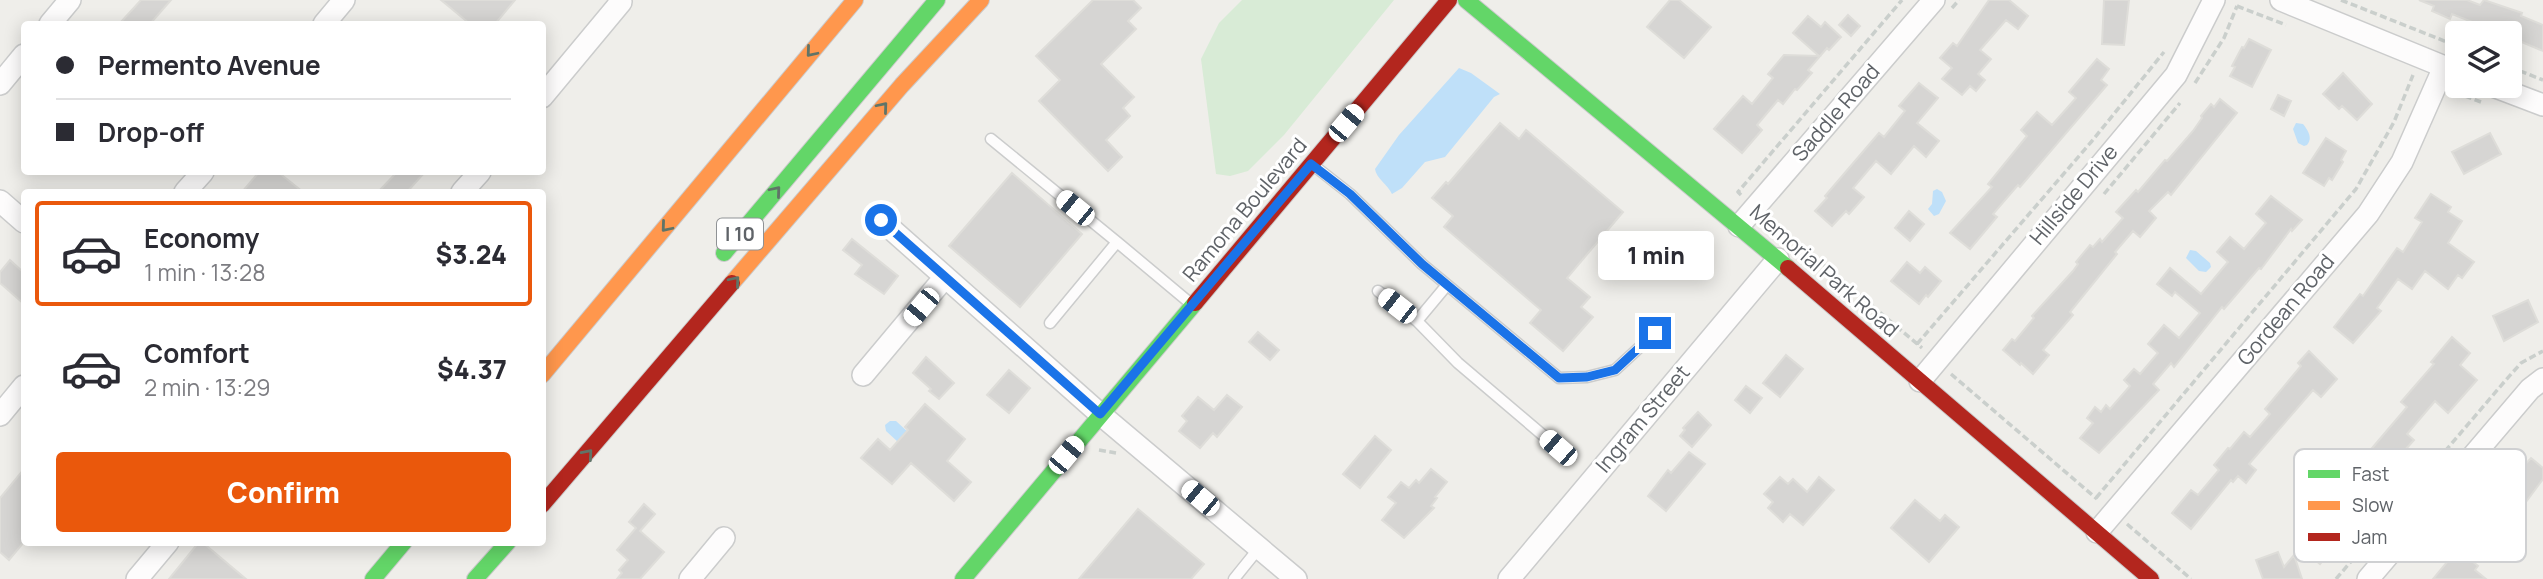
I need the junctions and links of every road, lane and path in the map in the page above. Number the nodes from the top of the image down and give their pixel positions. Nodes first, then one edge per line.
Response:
1 (70, 0) edge
2 (344, 0) edge
3 (855, 0) edge
4 (937, 0) edge
5 (981, 0) edge
6 (1449, 0) edge
7 (1466, 0) edge
8 (1934, 0) edge
9 (2214, 0) edge
10 (2281, 0) edge
11 (2341, 0) edge
12 (620, 1) edge
13 (52, 21) edge
14 (326, 21) edge
15 (2445, 41) edge
16 (2168, 46) dead end
17 (21, 59) edge
18 (2445, 67) edge
19 (2522, 72) edge
20 (2413, 75) dead end
21 (2445, 79) edge
22 (2543, 80) edge
23 (0, 84) edge
24 (546, 92) edge
25 (2522, 97) edge
26 (2543, 105) edge
27 (991, 139) dead end
28 (1311, 164) junction
29 (200, 175) edge
30 (477, 175) edge
31 (188, 189) edge
32 (466, 189) edge
33 (0, 201) edge
34 (21, 219) edge
35 (881, 220) dead end
36 (1739, 226) junction
37 (1117, 242) junction
38 (1778, 259) junction
39 (1819, 262) dead end
40 (714, 265) dead end
41 (946, 277) junction
42 (1447, 285) junction
43 (1378, 291) dead end
44 (1192, 305) junction
45 (1417, 321) junction
46 (1050, 324) dead end
47 (1655, 333) dead end
48 (1917, 344) junction
49 (2543, 351) edge
50 (1936, 361) junction
51 (546, 370) edge
52 (863, 375) dead end
53 (2543, 379) edge
54 (1920, 381) junction
55 (21, 390) edge
56 (1100, 414) junction
57 (0, 415) edge
58 (1093, 446) dead end
59 (1558, 448) dead end
60 (2447, 449) edge
61 (2478, 449) edge
62 (1122, 457) dead end
63 (2096, 498) junction
64 (546, 500) edge
65 (2114, 513) junction
66 (2097, 532) junction
67 (724, 538) dead end
68 (165, 546) edge
69 (401, 546) edge
70 (505, 546) edge
71 (1259, 548) junction
72 (2351, 562) edge
73 (2382, 562) edge
74 (137, 579) edge
75 (373, 579) edge
76 (475, 579) edge
77 (690, 579) edge
78 (963, 579) edge
79 (1234, 579) edge
80 (1296, 579) edge
81 (1509, 579) edge
82 (2151, 579) edge
83 (2191, 579) edge
84 (2336, 579) edge
85 (2368, 579) edge

1 - 13 street
2 - 14 street
3 -> 51 main road
40 -> 4 main road, I 10
64 -> 5 main road
6 - 28 main road, Ramona Boulevard
7 - 36 main road, Memorial Park Road
8 - 36 street, Saddle Road
9 - 50 street, Hillside Drive
10 - 18 street
11 - 15 path
12 - 24 street
16 - 48 path
17 - 23 street
19 - 22 path
20 - 63 path
21 - 65 street, Gordean Road
25 - 26 street
27 - 37 lane
28 - 42 lane
28 - 44 main road, Ramona Boulevard
29 - 31 street
30 - 32 street
33 - 34 street
35 - 41 street
36 - 38 main road, Memorial Park Road
37 - 44 lane
37 - 46 lane
38 - 54 main road, Memorial Park Road
38 - 81 street, Ingram Street
39 - 48 path
41 - 52 street
41 - 56 street
42 - 45 lane
42 - 47 lane
43 - 45 lane
44 - 56 main road, Ramona Boulevard
45 - 59 lane
48 - 50 path
49 - 60 path
50 - 54 street, Hillside Drive
50 - 63 path
53 - 61 street
54 - 66 main road, Memorial Park Road
55 - 57 street
56 - 71 street
56 - 78 main road, Ramona Boulevard
58 - 62 path
63 - 65 path
65 - 66 street, Gordean Road
65 - 83 path
66 - 82 main road, Memorial Park Road
67 - 77 street
68 - 74 street
69 - 75 main road
70 - 76 main road
71 - 79 lane
71 - 80 street
72 - 84 path
73 - 85 street

